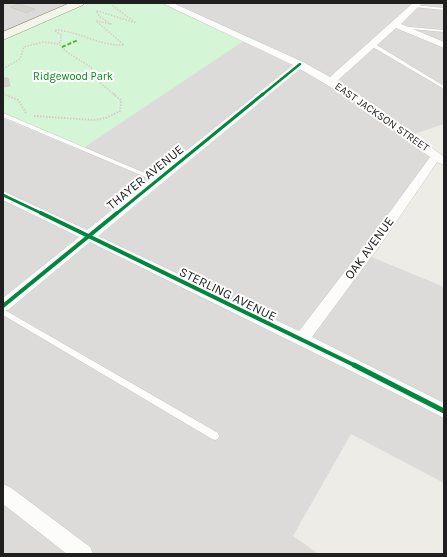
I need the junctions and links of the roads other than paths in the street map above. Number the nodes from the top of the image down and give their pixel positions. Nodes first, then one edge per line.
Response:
1 (79, 3) edge
2 (166, 3) edge
3 (416, 5) edge
4 (444, 9) edge
5 (396, 26) junction
6 (444, 31) edge
7 (3, 36) edge
8 (373, 45) junction
9 (444, 45) edge
10 (300, 64) junction
11 (331, 81) junction
12 (444, 88) edge
13 (3, 115) edge
14 (440, 159) edge
15 (157, 180) junction
16 (3, 195) edge
17 (88, 237) junction
18 (3, 306) edge
19 (3, 312) edge
20 (301, 340) junction
21 (444, 411) edge
22 (215, 436) dead end
23 (3, 493) edge
24 (82, 554) edge

1 - 7 street
2 - 10 street, EAST JACKSON STREET
3 - 4 lane
3 - 5 street
5 - 6 lane
5 - 8 street
5 - 9 street
8 - 11 street
8 - 12 lane
10 - 11 street, EAST JACKSON STREET
10 - 15 street, THAYER AVENUE
11 - 14 street, EAST JACKSON STREET
13 - 15 lane
14 - 20 street, OAK AVENUE
15 - 17 street, THAYER AVENUE
16 - 17 street, STERLING AVENUE
17 - 18 street, THAYER AVENUE
17 - 20 street, STERLING AVENUE
19 - 22 lane
20 - 21 street, STERLING AVENUE
23 - 24 street

